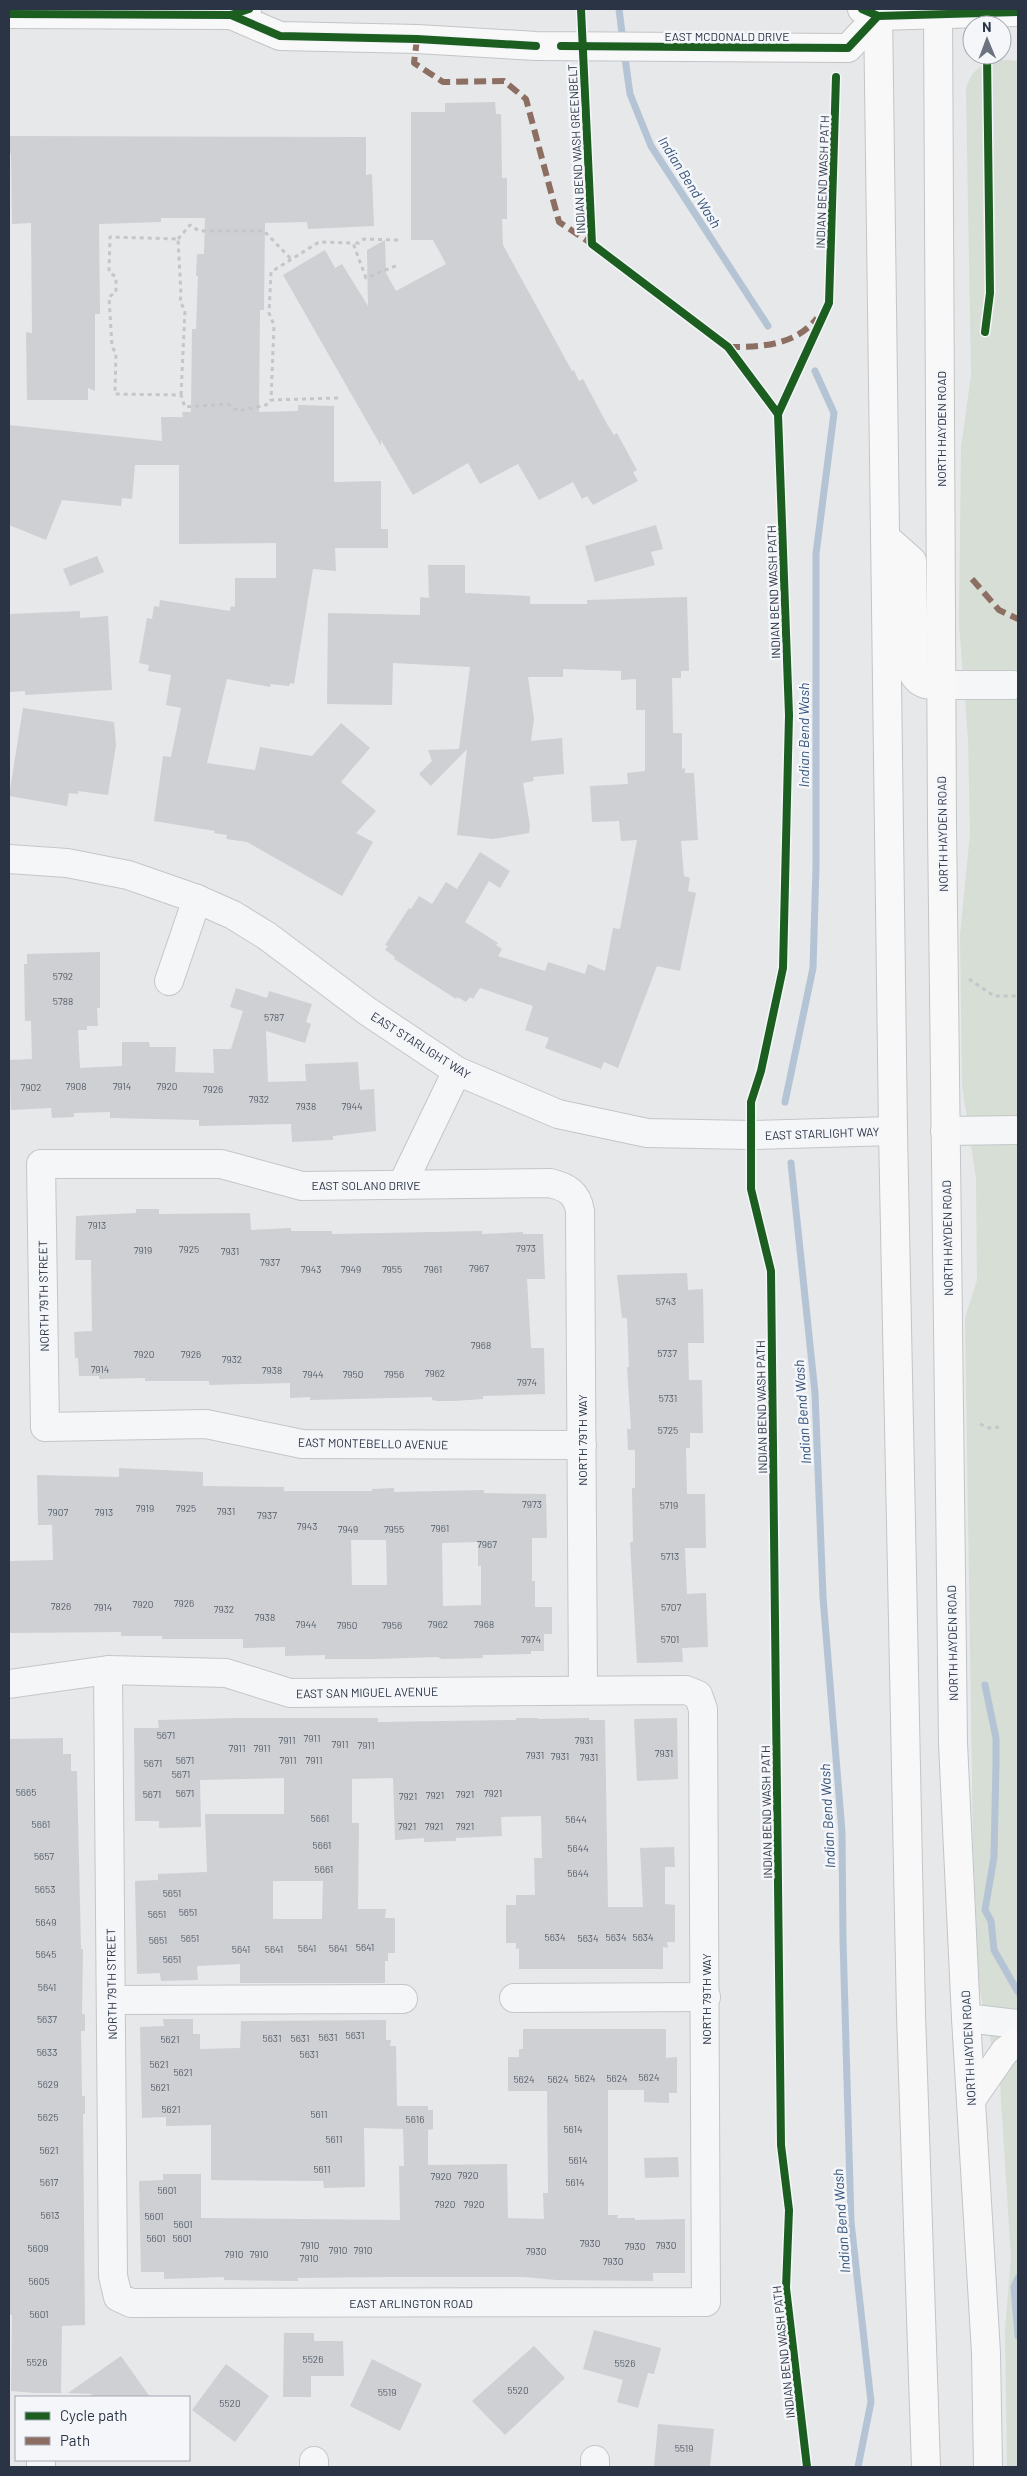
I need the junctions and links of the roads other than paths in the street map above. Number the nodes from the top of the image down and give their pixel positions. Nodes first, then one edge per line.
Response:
1 (873, 11) edge
2 (938, 11) edge
3 (240, 12) edge
4 (1018, 12) edge
5 (9, 14) edge
6 (885, 537) junction
7 (941, 685) junction
8 (1014, 685) dead end
9 (9, 859) edge
10 (198, 899) junction
11 (169, 982) dead end
12 (457, 1071) junction
13 (1018, 1130) edge
14 (893, 1131) junction
15 (945, 1131) junction
16 (41, 1164) joint
17 (402, 1185) junction
18 (572, 1192) joint
19 (45, 1427) joint
20 (582, 1445) junction
21 (108, 1670) junction
22 (9, 1684) edge
23 (583, 1690) junction
24 (698, 1696) joint
25 (706, 1997) junction
26 (514, 1998) dead end
27 (403, 1999) dead end
28 (112, 2000) junction
29 (966, 2018) junction
30 (1018, 2024) edge
31 (1018, 2042) edge
32 (971, 2100) junction
33 (118, 2297) joint
34 (706, 2302) joint
35 (926, 2467) edge
36 (988, 2467) edge

1 - 2 main road
1 - 3 main road, EAST MCDONALD DRIVE
1 - 6 main road
2 - 4 main road
2 - 7 main road, NORTH HAYDEN ROAD
3 - 5 main road, EAST MCDONALD DRIVE
6 - 7 main road
6 - 14 main road
7 - 8 street
7 - 15 main road, NORTH HAYDEN ROAD
9 - 10 street, EAST STARLIGHT WAY
10 - 11 street
10 - 12 street, EAST STARLIGHT WAY
12 - 14 street, EAST STARLIGHT WAY
12 - 17 street
13 - 15 street
14 - 35 main road
15 - 29 main road, NORTH HAYDEN ROAD
16 - 17 street, EAST SOLANO DRIVE
16 - 19 street, NORTH 79TH STREET
17 - 18 street, EAST SOLANO DRIVE
18 - 20 street, NORTH 79TH WAY
19 - 20 street, EAST MONTEBELLO AVENUE
20 - 23 street, NORTH 79TH WAY
21 - 22 street, EAST SAN MIGUEL AVENUE
21 - 23 street, EAST SAN MIGUEL AVENUE
21 - 28 street, NORTH 79TH STREET
23 - 24 street, EAST SAN MIGUEL AVENUE
24 - 25 street, NORTH 79TH WAY
25 - 26 street
25 - 34 street, NORTH 79TH WAY
27 - 28 street
28 - 33 street, NORTH 79TH STREET
29 - 30 street
29 - 32 main road, NORTH HAYDEN ROAD
31 - 32 main road
32 - 36 main road, NORTH HAYDEN ROAD
33 - 34 street, EAST ARLINGTON ROAD

